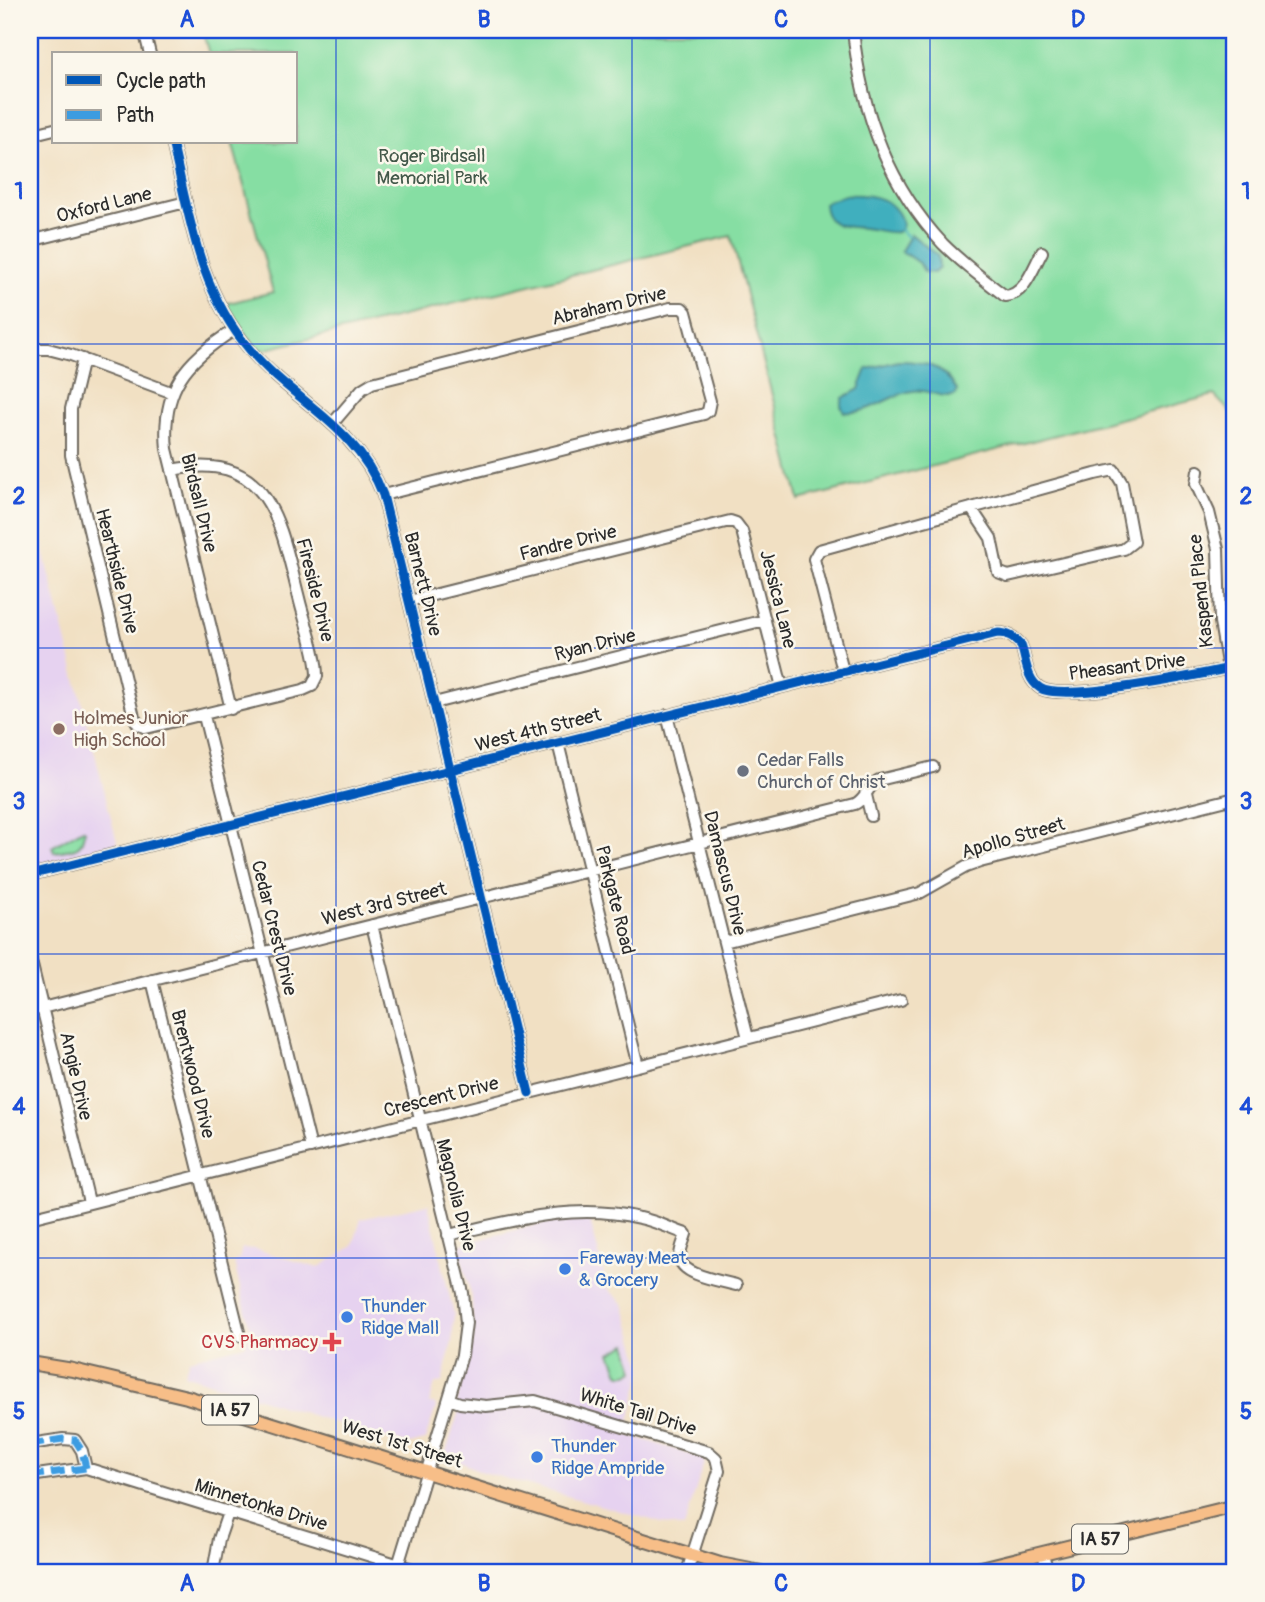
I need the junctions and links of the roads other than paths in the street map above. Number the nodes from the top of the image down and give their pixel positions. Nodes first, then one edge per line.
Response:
1 (144, 30) edge
2 (853, 30) edge
3 (150, 52) edge
4 (52, 130) edge
5 (30, 135) edge
6 (172, 144) edge
7 (186, 202) junction
8 (30, 241) edge
9 (1042, 252) dead end
10 (234, 330) junction
11 (30, 349) edge
12 (83, 359) junction
13 (173, 393) junction
14 (332, 424) junction
15 (172, 470) junction
16 (1198, 471) dead end
17 (383, 495) junction
18 (971, 508) junction
19 (736, 523) joint
20 (409, 601) junction
21 (765, 620) junction
22 (1013, 637) joint
23 (1232, 668) edge
24 (843, 671) junction
25 (782, 687) junction
26 (434, 703) junction
27 (231, 709) junction
28 (667, 715) junction
29 (204, 716) junction
30 (558, 743) junction
31 (933, 767) dead end
32 (450, 770) junction
33 (866, 795) junction
34 (1235, 798) edge
35 (871, 816) dead end
36 (231, 824) junction
37 (699, 843) junction
38 (590, 871) junction
39 (30, 875) edge
40 (481, 898) junction
41 (372, 925) junction
42 (724, 942) junction
43 (262, 953) junction
44 (30, 957) edge
45 (152, 980) junction
46 (901, 1000) dead end
47 (42, 1008) junction
48 (30, 1011) edge
49 (748, 1038) junction
50 (638, 1066) junction
51 (529, 1093) junction
52 (419, 1121) junction
53 (311, 1148) junction
54 (200, 1175) junction
55 (89, 1202) junction
56 (30, 1218) edge
57 (448, 1236) junction
58 (736, 1285) dead end
59 (240, 1336) dead end
60 (30, 1363) edge
61 (449, 1399) junction
62 (30, 1444) edge
63 (89, 1469) junction
64 (426, 1472) junction
65 (30, 1476) edge
66 (1235, 1506) edge
67 (228, 1513) junction
68 (692, 1554) junction
69 (1042, 1554) junction
70 (397, 1569) edge
71 (213, 1572) edge
72 (422, 1572) edge
73 (687, 1572) edge
74 (761, 1572) edge
75 (965, 1572) edge
76 (1048, 1572) edge

1 - 3 street
2 - 9 street
4 - 5 street
6 - 7 street, Barnett Drive
7 - 8 street, Oxford Lane
7 - 10 street, Barnett Drive
10 - 13 street, Birdsall Drive
10 - 14 street, Barnett Drive
11 - 12 street
12 - 13 street
12 - 29 street, Hearthside Drive
13 - 15 street, Birdsall Drive
14 - 17 street, Barnett Drive
14 - 17 street, Abraham Drive
15 - 27 street, Birdsall Drive
15 - 27 street, Fireside Drive
16 - 23 street, Kaspend Place
17 - 20 street, Barnett Drive
18 - 18 street
18 - 24 street
19 - 20 street, Fandre Drive
19 - 21 street, Jessica Lane
20 - 26 street, Barnett Drive
21 - 25 street, Jessica Lane
21 - 26 street, Ryan Drive
22 - 23 street, Pheasant Drive
22 - 24 street, West 4th Street
24 - 25 street, West 4th Street
25 - 28 street, West 4th Street
26 - 32 street, Barnett Drive
27 - 29 street, Fireside Drive
28 - 30 street, West 4th Street
28 - 37 street, Damascus Drive
29 - 36 street, Cedar Crest Drive
30 - 32 street, West 4th Street
30 - 38 street, Parkgate Road
31 - 33 street, West 3rd Street
32 - 36 street, West 4th Street
32 - 40 street, Barnett Drive
33 - 35 street
33 - 37 street, West 3rd Street
34 - 42 street, Apollo Street
36 - 39 street, West 4th Street
36 - 43 street, Cedar Crest Drive
37 - 38 street, West 3rd Street
37 - 42 street, Damascus Drive
38 - 40 street, West 3rd Street
38 - 50 street, Parkgate Road
40 - 41 street, West 3rd Street
40 - 51 street, Barnett Drive
41 - 43 street, West 3rd Street
41 - 52 street, Magnolia Drive
42 - 49 street, Damascus Drive
43 - 45 street, West 3rd Street
43 - 53 street, Cedar Crest Drive
44 - 47 street, Angie Drive
45 - 47 street, West 3rd Street
45 - 54 street, Brentwood Drive
46 - 49 street, Crescent Drive
47 - 48 street, West 3rd Street
47 - 55 street, Angie Drive
49 - 50 street, Crescent Drive
50 - 51 street, Crescent Drive
51 - 52 street, Crescent Drive
52 - 53 street, Crescent Drive
52 - 57 street, Magnolia Drive
53 - 54 street, Crescent Drive
54 - 55 street, Crescent Drive
54 - 59 street, Brentwood Drive
55 - 56 street, Crescent Drive
57 - 58 street
57 - 61 street, Magnolia Drive
60 - 64 main road, West 1st Street / IA 57
61 - 64 street, Magnolia Drive
61 - 68 street, White Tail Drive
62 - 63 street
63 - 65 street
63 - 67 street, Minnetonka Drive
64 - 68 main road, West 1st Street / IA 57
64 - 70 street, Magnolia Drive
66 - 69 main road, IA 57
67 - 70 street, Minnetonka Drive
67 - 71 street
68 - 73 street, White Tail Drive
68 - 74 main road, West 1st Street / IA 57
69 - 75 main road, IA 57
69 - 76 street
70 - 72 street, Minnetonka Drive

